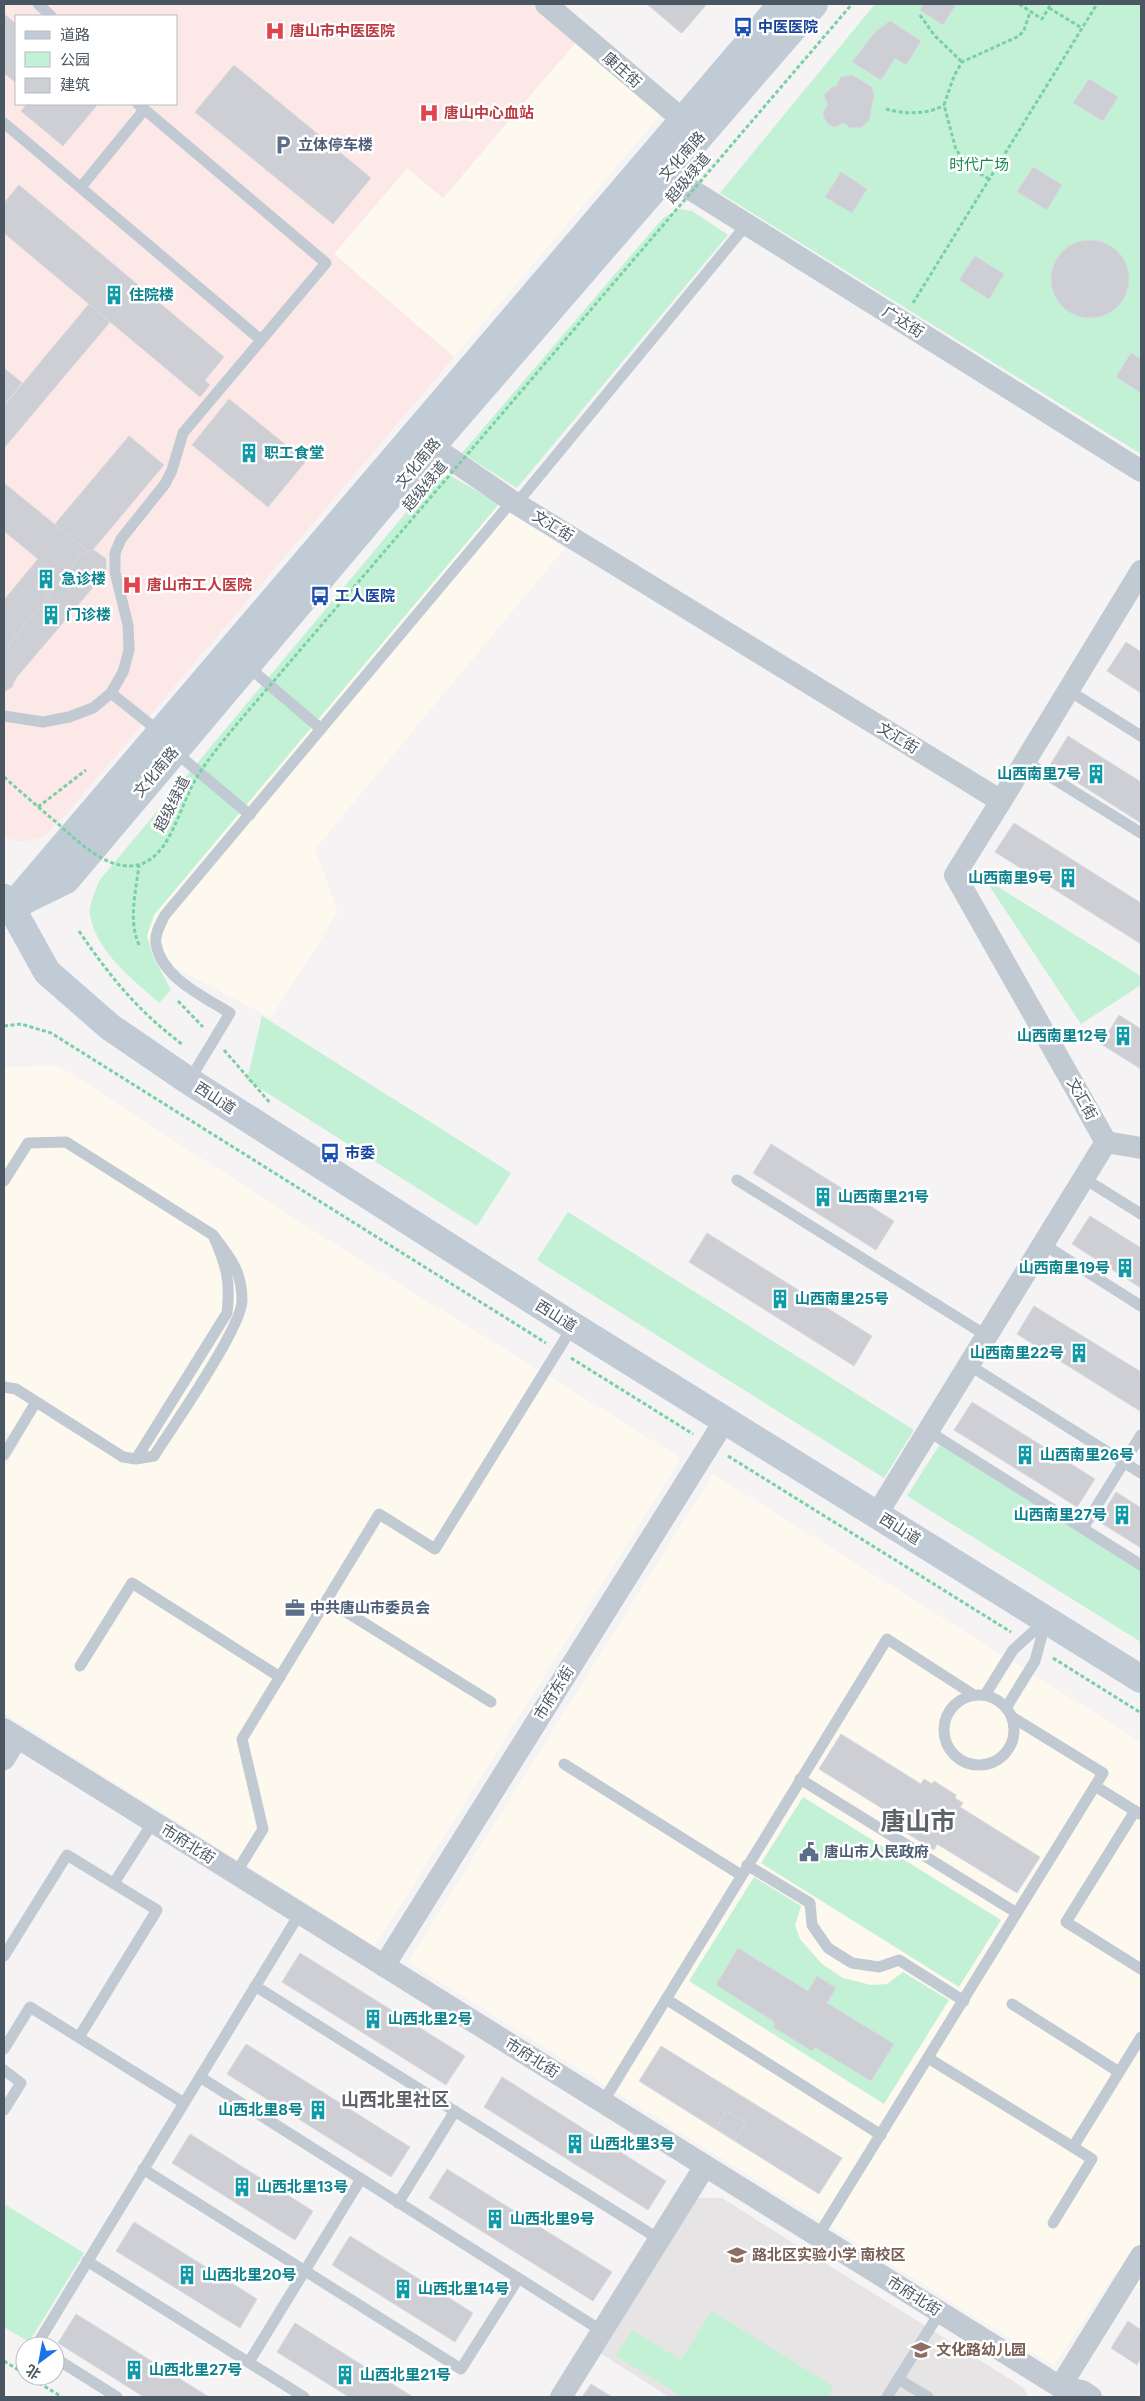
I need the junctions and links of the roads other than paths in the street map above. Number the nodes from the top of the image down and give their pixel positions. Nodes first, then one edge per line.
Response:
1 (38, 4) edge
2 (546, 4) edge
3 (567, 4) edge
4 (782, 4) edge
5 (814, 4) edge
6 (50, 15) edge
7 (141, 107) edge
8 (696, 122) junction
9 (4, 123) edge
10 (666, 174) junction
11 (81, 187) junction
12 (747, 224) junction
13 (262, 340) junction
14 (432, 446) junction
15 (1141, 471) edge
16 (512, 501) junction
17 (1139, 581) edge
18 (246, 665) junction
19 (1068, 690) junction
20 (111, 693) junction
21 (4, 716) edge
22 (322, 729) junction
23 (1141, 736) edge
24 (167, 742) junction
25 (1025, 761) junction
26 (1001, 801) junction
27 (250, 814) junction
28 (1141, 833) edge
29 (6, 909) edge
30 (195, 1070) junction
31 (1106, 1142) junction
32 (1141, 1148) edge
33 (1085, 1179) junction
34 (737, 1180) dead end
35 (4, 1182) edge
36 (1141, 1214) edge
37 (1043, 1244) junction
38 (1141, 1306) edge
39 (573, 1326) junction
40 (987, 1336) junction
41 (969, 1365) junction
42 (4, 1387) edge
43 (36, 1402) junction
44 (725, 1420) junction
45 (928, 1431) junction
46 (1141, 1435) edge
47 (4, 1455) edge
48 (1124, 1463) junction
49 (1141, 1473) edge
50 (877, 1514) junction
51 (1084, 1528) junction
52 (1141, 1564) edge
53 (327, 1600) junction
54 (1046, 1620) junction
55 (80, 1666) dead end
56 (280, 1677) junction
57 (1141, 1679) edge
58 (980, 1695) junction
59 (491, 1702) dead end
60 (1009, 1713) junction
61 (10, 1733) edge
62 (4, 1759) edge
63 (564, 1764) dead end
64 (800, 1779) junction
65 (1095, 1786) junction
66 (1138, 1813) edge
67 (153, 1822) junction
68 (747, 1865) junction
69 (236, 1873) junction
70 (741, 1875) junction
71 (114, 1883) junction
72 (300, 1913) junction
73 (1017, 1913) junction
74 (4, 1956) edge
75 (384, 1966) junction
76 (1141, 1969) edge
77 (255, 1986) junction
78 (666, 1999) junction
79 (964, 2000) junction
80 (1012, 2004) dead end
81 (78, 2037) junction
82 (1141, 2037) edge
83 (4, 2049) edge
84 (928, 2058) junction
85 (4, 2070) edge
86 (1119, 2072) junction
87 (200, 2077) junction
88 (603, 2102) junction
89 (184, 2103) junction
90 (4, 2110) edge
91 (455, 2111) junction
92 (881, 2135) junction
93 (1072, 2147) junction
94 (705, 2166) junction
95 (143, 2169) junction
96 (361, 2179) junction
97 (398, 2203) junction
98 (1053, 2223) dead end
99 (818, 2236) junction
100 (659, 2240) junction
101 (1141, 2256) edge
102 (87, 2261) junction
103 (305, 2271) junction
104 (518, 2278) junction
105 (940, 2312) junction
106 (602, 2331) junction
107 (42, 2336) edge
108 (249, 2362) junction
109 (65, 2364) edge
110 (898, 2379) junction
111 (1061, 2394) edge
112 (117, 2397) edge
113 (304, 2397) edge
114 (561, 2397) edge
115 (887, 2397) edge
116 (928, 2397) edge
117 (1091, 2397) edge

1 - 6 lane
2 - 8 street, 康庄街
3 - 8 street, 康庄街
4 - 8 street, 文化南路
5 - 8 street, 文化南路
7 - 11 lane
7 - 13 lane
8 - 10 street, 文化南路
8 - 24 street, 文化南路
9 - 11 lane
10 - 12 street, 广达街
10 - 14 street, 文化南路
11 - 13 lane
12 - 15 street, 广达街
12 - 16 lane
13 - 20 lane
14 - 16 street, 文汇街
14 - 18 street, 文化南路
16 - 22 lane
16 - 26 street, 文汇街
17 - 19 street
18 - 22 lane
18 - 24 street, 文化南路
19 - 23 lane
19 - 25 street
20 - 21 lane
20 - 24 lane
22 - 27 lane
24 - 27 lane
24 - 29 street, 文化南路
25 - 26 street
25 - 28 lane
26 - 31 street, 文汇街
27 - 30 lane
29 - 30 street, 西山道
30 - 39 street, 西山道
31 - 32 street
31 - 33 street
33 - 36 lane
33 - 37 street
34 - 40 lane
35 - 43 lane
37 - 38 lane
37 - 40 street
39 - 44 street, 西山道
39 - 53 lane
40 - 41 street
41 - 45 street
41 - 48 lane
42 - 43 lane
43 - 47 lane
44 - 50 street, 西山道
44 - 75 street, 市府东街
45 - 50 street
45 - 51 lane
46 - 48 lane
48 - 49 lane
48 - 51 lane
50 - 54 street, 西山道
51 - 52 lane
53 - 56 lane
53 - 59 lane
54 - 57 street, 西山道
54 - 58 lane
54 - 60 lane
55 - 56 lane
56 - 69 lane
58 - 60 lane
58 - 60 lane
58 - 64 lane
60 - 65 lane
61 - 62 street
61 - 67 street, 市府北街
63 - 70 lane
64 - 68 lane
64 - 73 lane
65 - 66 lane
65 - 73 lane
66 - 76 lane
67 - 69 street, 市府北街
67 - 71 lane
68 - 70 lane
68 - 79 lane
69 - 72 street, 市府北街
70 - 78 lane
71 - 74 lane
71 - 81 lane
72 - 75 street, 市府北街
72 - 77 lane
73 - 79 lane
75 - 88 street, 市府北街
77 - 87 lane
77 - 91 lane
78 - 88 lane
78 - 92 lane
79 - 84 lane
80 - 86 lane
81 - 83 lane
81 - 89 lane
82 - 86 lane
84 - 92 lane
84 - 93 lane
85 - 90 lane
86 - 93 lane
87 - 89 lane
87 - 96 lane
88 - 94 street, 市府北街
89 - 95 lane
91 - 97 lane
91 - 100 lane
92 - 99 lane
93 - 98 lane
94 - 99 street, 市府北街
94 - 100 street
95 - 102 lane
95 - 103 lane
96 - 97 lane
96 - 103 lane
97 - 104 lane
99 - 105 street, 市府北街
100 - 106 street
101 - 111 street
102 - 107 lane
102 - 108 lane
103 - 104 lane
103 - 108 lane
104 - 106 lane
105 - 110 lane
105 - 111 street, 市府北街
106 - 114 street
108 - 113 lane
109 - 112 lane
110 - 115 lane
110 - 116 lane
111 - 117 street, 市府北街

